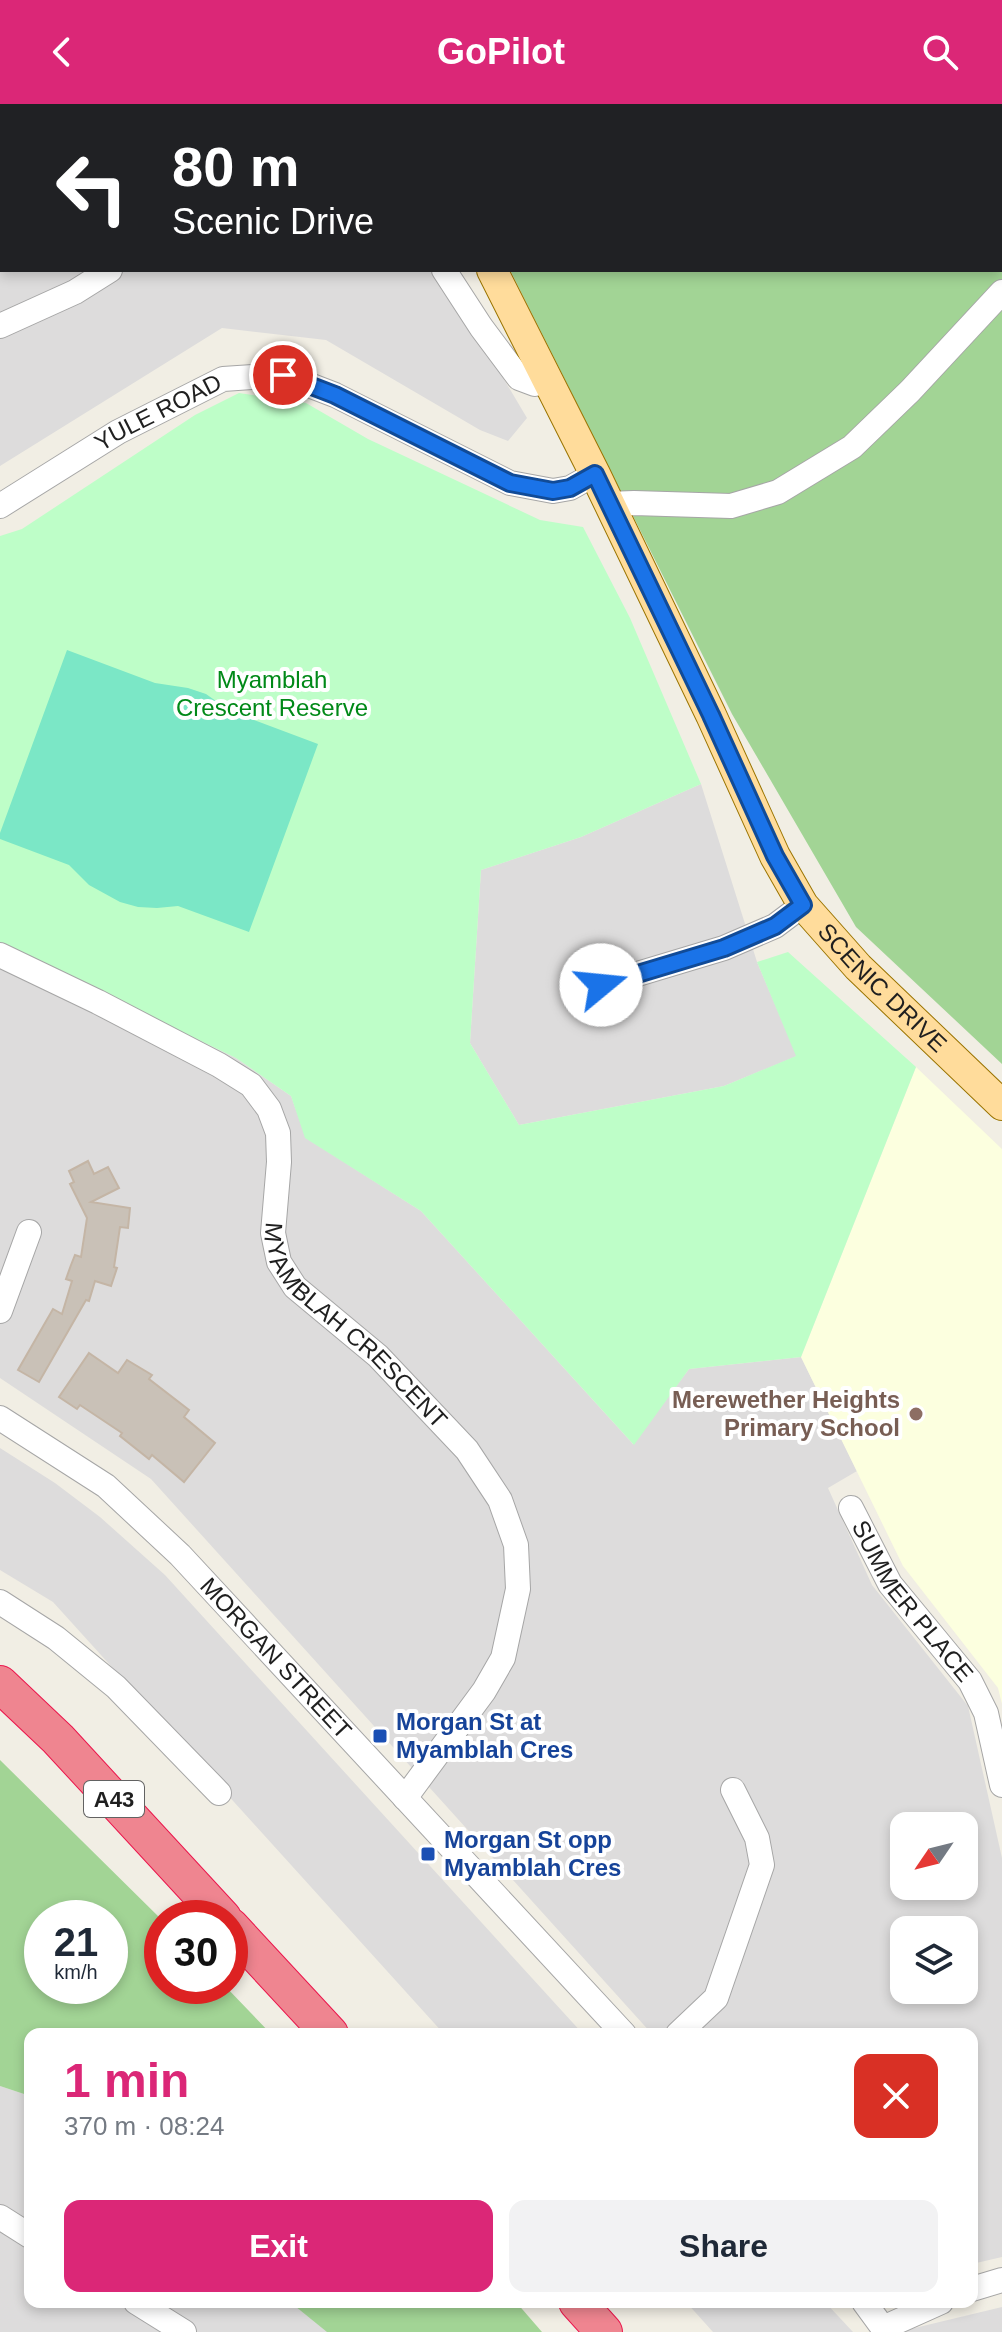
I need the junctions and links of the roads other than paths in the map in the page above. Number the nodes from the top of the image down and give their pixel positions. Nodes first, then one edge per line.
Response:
1 (107, 272) edge
2 (445, 272) edge
3 (493, 272) edge
4 (1002, 292) edge
5 (0, 326) edge
6 (548, 382) junction
7 (595, 474) junction
8 (608, 504) junction
9 (0, 506) edge
10 (803, 905) junction
11 (0, 955) edge
12 (601, 985) dead end
13 (1002, 1105) edge
14 (29, 1232) dead end
15 (0, 1311) edge
16 (0, 1418) edge
17 (851, 1508) dead end
18 (0, 1602) edge
19 (0, 1684) edge
20 (1002, 1785) edge
21 (733, 1790) dead end
22 (219, 1793) dead end
23 (405, 1798) junction
24 (206, 1900) edge
25 (248, 1945) edge
26 (324, 2028) edge
27 (618, 2028) edge
28 (684, 2028) edge
29 (0, 2217) edge
30 (24, 2232) edge
31 (1002, 2280) edge
32 (978, 2287) edge
33 (146, 2308) edge
34 (582, 2308) edge
35 (868, 2308) edge
36 (929, 2308) edge
37 (885, 2330) edge
38 (184, 2332) edge
39 (604, 2332) edge

1 - 5 street
2 - 6 street
3 - 6 main road, SCENIC DRIVE
4 - 8 street
6 - 7 main road, SCENIC DRIVE
7 - 8 main road, SCENIC DRIVE
7 - 9 street, YULE ROAD
8 - 10 main road, SCENIC DRIVE
10 - 12 street
10 - 13 main road, SCENIC DRIVE
11 - 23 street, MYAMBLAH CRESCENT
14 - 15 street
16 - 23 street, MORGAN STREET
17 - 20 street, SUMMER PLACE
18 - 22 street
19 - 24 highway, A43
21 - 28 street
23 - 27 street, MORGAN STREET
25 - 26 highway
29 - 30 street
31 - 32 street
33 - 38 street
34 - 39 highway
35 - 37 street
36 - 37 street

